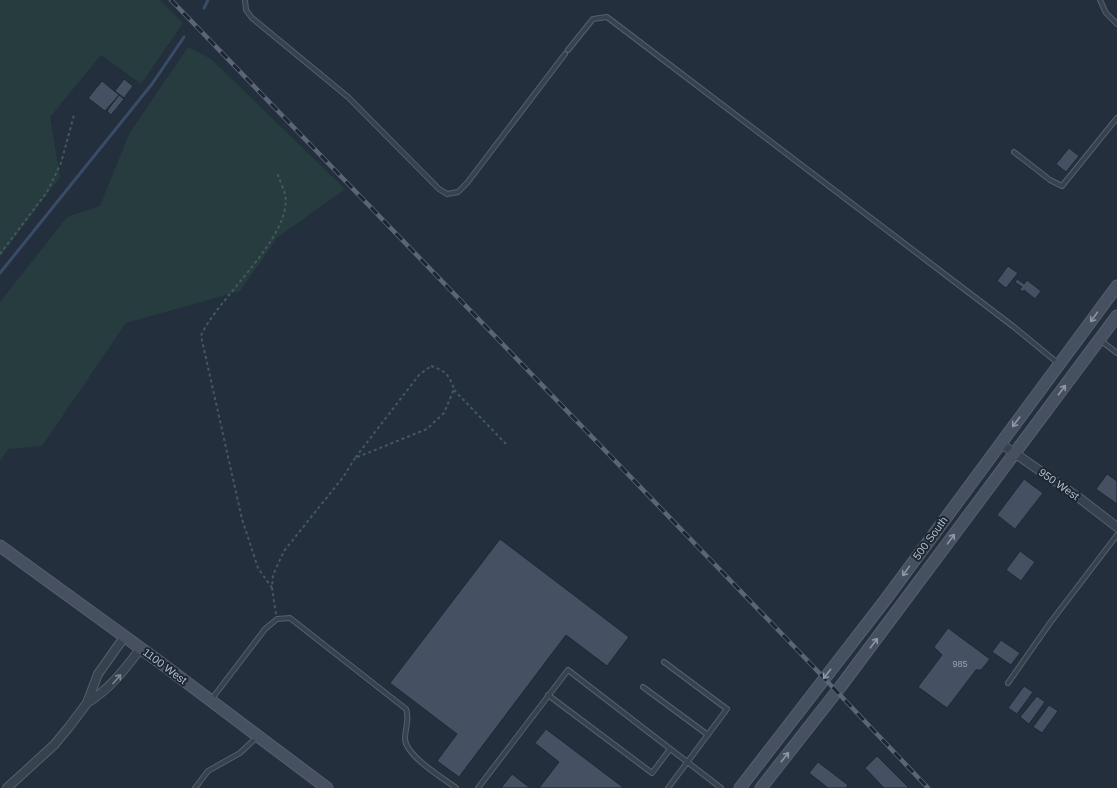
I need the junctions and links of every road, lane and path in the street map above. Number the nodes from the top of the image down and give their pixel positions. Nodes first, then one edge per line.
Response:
1 (245, 0) edge
2 (1100, 0) edge
3 (1117, 24) edge
4 (568, 50) dead end
5 (565, 54) dead end
6 (74, 115) dead end
7 (1117, 118) edge
8 (1014, 152) dead end
9 (277, 172) dead end
10 (0, 254) edge
11 (1117, 286) edge
12 (1117, 316) edge
13 (1100, 340) junction
14 (1117, 353) edge
15 (1059, 364) junction
16 (454, 389) junction
17 (1000, 443) junction
18 (506, 444) dead end
19 (1015, 453) junction
20 (354, 458) junction
21 (1117, 527) edge
22 (1117, 535) edge
23 (0, 546) edge
24 (272, 588) junction
25 (277, 619) junction
26 (124, 636) junction
27 (141, 648) junction
28 (664, 662) dead end
29 (1008, 683) dead end
30 (643, 687) dead end
31 (548, 695) junction
32 (211, 700) junction
33 (87, 703) junction
34 (708, 735) junction
35 (258, 736) junction
36 (670, 749) junction
37 (688, 762) junction
38 (7, 788) edge
39 (195, 788) edge
40 (327, 788) edge
41 (456, 788) edge
42 (478, 788) edge
43 (668, 788) edge
44 (721, 788) edge
45 (740, 788) edge
46 (761, 788) edge

1 - 5 lane
2 - 3 lane
4 - 15 lane
6 - 10 path
7 - 8 lane
9 - 24 path
11 -> 15 main road, 500 South
12 - 13 main road, 500 South
13 - 14 lane
19 -> 13 main road, 500 South
15 -> 17 main road, 500 South
16 - 18 path
16 - 20 path
16 - 20 path
17 - 19 street, 950 West
17 -> 45 main road, 500 South
19 - 21 street, 950 West
46 -> 19 main road, 500 South
20 - 24 path
22 - 29 lane
23 - 26 main road, 1100 West
24 - 25 path
25 - 32 lane
25 - 41 lane
26 - 27 main road, 1100 West
26 - 33 street
27 - 32 main road, 1100 West
33 -> 27 street
28 - 34 lane
30 - 34 lane
31 - 36 lane
31 - 36 lane
31 - 42 lane
32 - 35 main road, 1100 West
33 - 38 street
34 - 37 lane
35 - 39 lane
35 - 40 main road, 1100 West
36 - 37 lane
37 - 43 lane
37 - 44 lane

